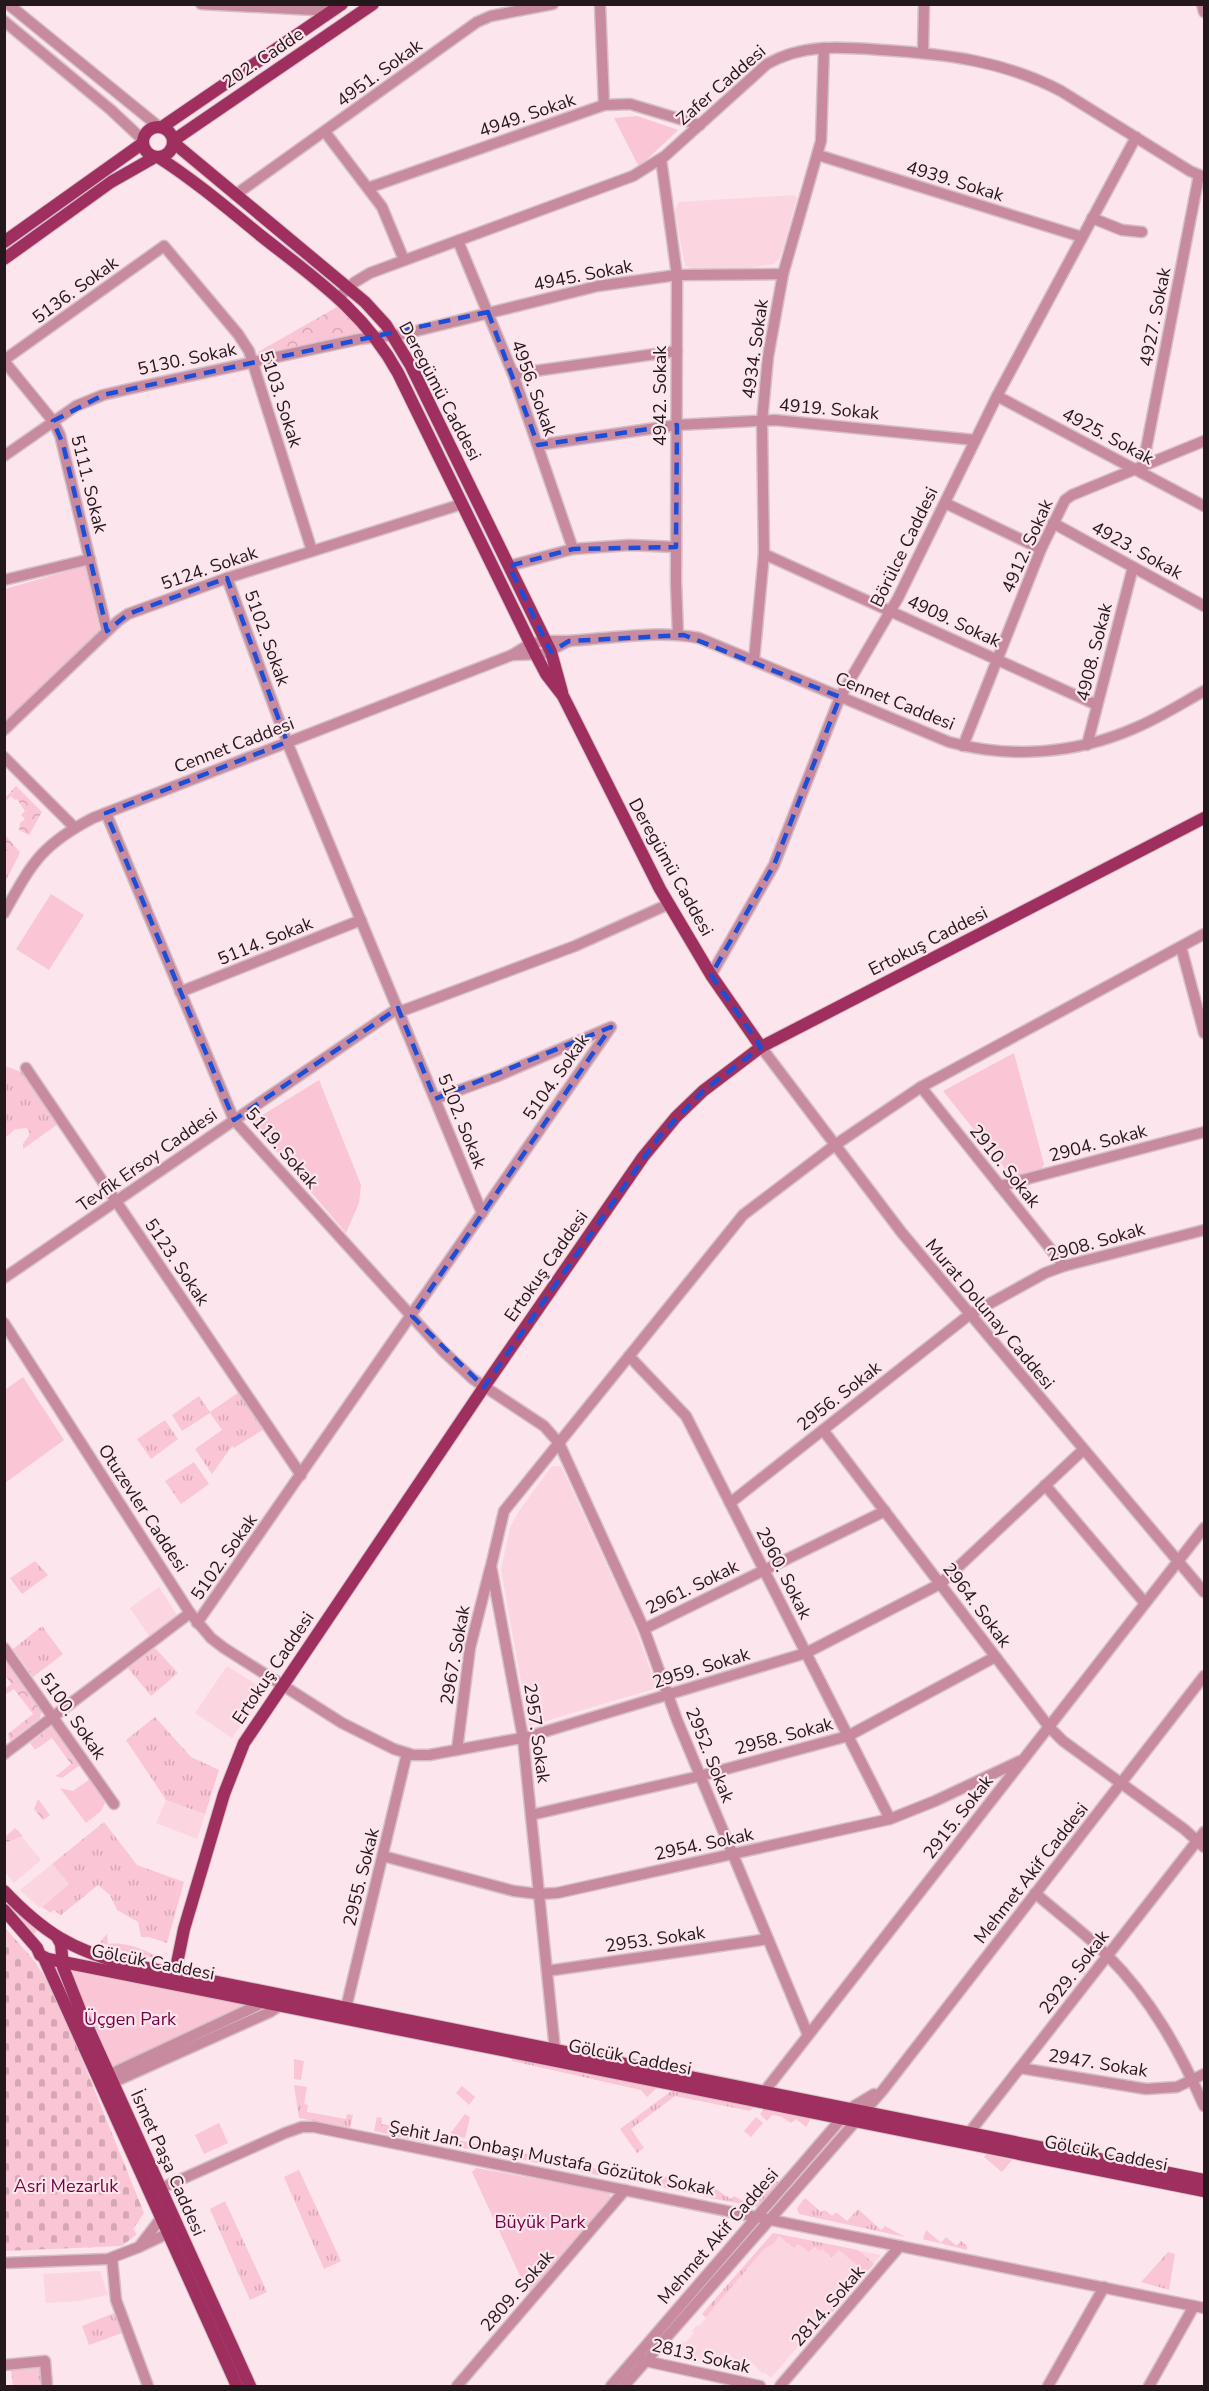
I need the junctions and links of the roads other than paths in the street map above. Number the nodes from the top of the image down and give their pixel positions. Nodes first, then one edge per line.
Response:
1 (8, 4) edge
2 (201, 4) edge
3 (373, 4) edge
4 (553, 4) edge
5 (600, 4) edge
6 (924, 4) edge
7 (1202, 4) edge
8 (242, 5) edge
9 (338, 8) edge
10 (1204, 12) edge
11 (4, 21) edge
12 (824, 48) junction
13 (923, 52) junction
14 (604, 105) junction
15 (700, 125) junction
16 (160, 126) junction
17 (325, 132) junction
18 (1136, 137) junction
19 (143, 142) junction
20 (174, 142) junction
21 (818, 155) junction
22 (156, 157) junction
23 (661, 159) junction
24 (1202, 176) edge
25 (368, 188) junction
26 (236, 195) junction
27 (1092, 218) junction
28 (1142, 232) dead end
29 (1082, 237) junction
30 (458, 241) junction
31 (4, 242) edge
32 (164, 246) joint
33 (4, 259) edge
34 (404, 260) junction
35 (783, 274) junction
36 (677, 275) junction
37 (348, 287) junction
38 (338, 298) junction
39 (488, 312) junction
40 (393, 335) junction
41 (376, 336) junction
42 (677, 351) junction
43 (4, 360) edge
44 (254, 362) junction
45 (513, 374) junction
46 (997, 396) junction
47 (53, 421) junction
48 (762, 421) junction
49 (677, 425) junction
50 (975, 440) junction
51 (1204, 441) edge
52 (538, 445) junction
53 (4, 456) edge
54 (1139, 467) junction
55 (945, 503) junction
56 (462, 504) junction
57 (1204, 506) edge
58 (1053, 523) junction
59 (676, 547) junction
60 (573, 549) junction
61 (1041, 549) junction
62 (312, 552) junction
63 (764, 554) junction
64 (90, 559) junction
65 (509, 566) junction
66 (1132, 567) junction
67 (227, 578) junction
68 (4, 580) edge
69 (1204, 606) edge
70 (892, 610) junction
71 (107, 631) junction
72 (678, 635) junction
73 (548, 646) junction
74 (533, 649) junction
75 (997, 659) junction
76 (754, 660) junction
77 (1204, 692) edge
78 (563, 696) junction
79 (840, 696) junction
80 (1097, 705) junction
81 (4, 730) edge
82 (287, 742) junction
83 (1087, 745) junction
84 (963, 746) junction
85 (4, 756) edge
86 (106, 813) junction
87 (1204, 818) edge
88 (75, 828) junction
89 (669, 904) junction
90 (4, 913) edge
91 (361, 920) junction
92 (1204, 934) edge
93 (1181, 947) junction
94 (711, 975) junction
95 (180, 992) junction
96 (399, 1010) junction
97 (1204, 1033) edge
98 (761, 1047) junction
99 (26, 1068) dead end
100 (921, 1087) junction
101 (435, 1099) junction
102 (234, 1120) junction
103 (1204, 1132) edge
104 (836, 1145) junction
105 (1000, 1186) junction
106 (117, 1201) junction
107 (482, 1213) junction
108 (1204, 1230) edge
109 (1064, 1266) junction
110 (4, 1278) edge
111 (969, 1315) junction
112 (411, 1316) junction
113 (4, 1323) edge
114 (629, 1356) junction
115 (484, 1387) junction
116 (823, 1430) junction
117 (559, 1443) junction
118 (1083, 1450) junction
119 (301, 1475) junction
120 (1045, 1485) junction
121 (730, 1503) junction
122 (885, 1511) junction
123 (1204, 1528) edge
124 (1178, 1562) junction
125 (490, 1566) junction
126 (764, 1570) junction
127 (940, 1584) junction
128 (1204, 1592) edge
129 (1145, 1603) junction
130 (190, 1613) junction
131 (197, 1623) junction
132 (644, 1629) junction
133 (4, 1648) edge
134 (806, 1653) junction
135 (995, 1657) junction
136 (1204, 1676) edge
137 (281, 1686) junction
138 (668, 1695) junction
139 (53, 1717) junction
140 (1049, 1727) junction
141 (848, 1736) junction
142 (523, 1738) junction
143 (457, 1750) junction
144 (407, 1753) junction
145 (4, 1754) edge
146 (1023, 1760) junction
147 (700, 1776) junction
148 (1120, 1784) junction
149 (114, 1803) dead end
150 (531, 1815) junction
151 (890, 1819) junction
152 (1202, 1840) edge
153 (733, 1854) junction
154 (383, 1856) junction
155 (4, 1891) edge
156 (1035, 1893) junction
157 (539, 1894) junction
158 (4, 1910) edge
159 (55, 1936) junction
160 (768, 1939) junction
161 (43, 1955) junction
162 (61, 1956) junction
163 (1108, 1956) junction
164 (547, 1971) junction
165 (175, 1973) junction
166 (274, 1999) junction
167 (346, 2007) junction
168 (808, 2035) junction
169 (555, 2050) junction
170 (1020, 2067) junction
171 (1204, 2074) edge
172 (105, 2081) junction
173 (1194, 2081) junction
174 (764, 2091) junction
175 (1204, 2106) edge
176 (852, 2115) junction
177 (969, 2133) junction
178 (1204, 2180) edge
179 (625, 2190) junction
180 (155, 2191) junction
181 (1204, 2191) edge
182 (168, 2207) junction
183 (757, 2217) junction
184 (160, 2219) junction
185 (769, 2220) junction
186 (172, 2231) junction
187 (900, 2246) junction
188 (139, 2247) junction
189 (112, 2258) junction
190 (4, 2263) edge
191 (1104, 2288) junction
192 (1199, 2307) edge
193 (634, 2358) junction
194 (646, 2361) junction
195 (4, 2365) edge
196 (47, 2386) edge
197 (148, 2386) edge
198 (237, 2386) edge
199 (250, 2386) edge
200 (457, 2386) edge
201 (611, 2386) edge
202 (624, 2386) edge
203 (760, 2386) edge
204 (780, 2386) edge
205 (1048, 2386) edge
206 (1149, 2386) edge

1 - 16 street
2 - 8 street
3 - 20 main road, 202. Cadde
4 - 17 street, 4951. Sokak
5 - 14 street
6 - 13 street
7 - 10 street
8 - 9 street
9 - 16 main road, 202. Cadde
11 - 19 street
12 - 13 street, Zafer Caddesi
12 - 15 street, Zafer Caddesi
12 - 21 street, 4934. Sokak
13 - 18 street, Zafer Caddesi
14 - 15 street, 4949. Sokak
14 - 25 street, 4949. Sokak
15 - 23 street, Zafer Caddesi
16 - 19 main road
16 - 20 main road
17 - 25 street
17 - 26 street, 4951. Sokak
18 - 24 street, Zafer Caddesi
18 - 27 street, Börülce Caddesi
19 - 22 main road
19 - 31 main road
20 - 22 main road
20 - 26 main road, Deregümü Caddesi
21 - 29 street, 4939. Sokak
21 - 35 street, 4934. Sokak
22 - 33 main road
22 - 38 main road, Deregümü Caddesi
23 - 30 street, Zafer Caddesi
23 - 36 street, 4942. Sokak
24 - 54 street, 4927. Sokak
25 - 34 street
26 - 37 main road, Deregümü Caddesi
27 - 28 street
27 - 29 street, Börülce Caddesi
29 - 46 street, Börülce Caddesi
30 - 34 street, Zafer Caddesi
30 - 39 street, 4956. Sokak
32 - 43 street, 5136. Sokak
32 - 44 street, 5103. Sokak
34 - 37 street, Zafer Caddesi
35 - 36 street, 4945. Sokak
35 - 48 street, 4934. Sokak
36 - 39 street, 4945. Sokak
36 - 42 street, 4942. Sokak
37 - 38 street, Zafer Caddesi
37 - 40 main road, Deregümü Caddesi
38 - 41 main road, Deregümü Caddesi
39 - 40 street, 4945. Sokak
39 - 45 street, 4956. Sokak
40 - 41 street, 5130. Sokak
40 - 65 main road, Deregümü Caddesi
41 - 44 street, 5130. Sokak
41 - 56 main road, Deregümü Caddesi
42 - 45 street
42 - 49 street, 4942. Sokak
43 - 47 street, 5111. Sokak
44 - 47 street, 5130. Sokak
44 - 62 street, 5103. Sokak
45 - 52 street, 4956. Sokak
46 - 50 street, Börülce Caddesi
46 - 54 street, 4925. Sokak
47 - 53 street, 5130. Sokak
47 - 64 street, 5111. Sokak
48 - 49 street, 4919. Sokak
48 - 50 street, 4919. Sokak
48 - 63 street, 4934. Sokak
49 - 52 street, 4919. Sokak
49 - 59 street, 4942. Sokak
50 - 55 street, Börülce Caddesi
51 - 54 street, 4912. Sokak
52 - 60 street, 4956. Sokak
54 - 57 street, 4925. Sokak
54 - 58 street, 4912. Sokak
55 - 61 street
55 - 70 street, Börülce Caddesi
56 - 62 street, 5124. Sokak
56 - 74 main road, Deregümü Caddesi
58 - 61 street, 4912. Sokak
58 - 66 street, 4923. Sokak
59 - 60 street
59 - 72 street, 4942. Sokak
60 - 65 street
61 - 75 street, 4912. Sokak
62 - 67 street, 5124. Sokak
63 - 70 street, 4909. Sokak
63 - 76 street, 4934. Sokak
64 - 68 street
64 - 71 street, 5111. Sokak
65 - 73 main road, Deregümü Caddesi
66 - 69 street, 4923. Sokak
66 - 80 street, 4908. Sokak
67 - 71 street, 5124. Sokak
67 - 82 street, 5102. Sokak
70 - 75 street, 4909. Sokak
70 - 79 street, Börülce Caddesi
71 - 81 street, 5124. Sokak
72 - 73 street, Cennet Caddesi
72 - 76 street, Cennet Caddesi
73 - 74 street, Cennet Caddesi
73 - 78 main road, Deregümü Caddesi
74 - 78 main road, Deregümü Caddesi
74 - 82 street, Cennet Caddesi
75 - 80 street, 4909. Sokak
75 - 84 street, 4912. Sokak
76 - 79 street, Cennet Caddesi
77 - 83 street, Cennet Caddesi
78 - 89 main road, Deregümü Caddesi
79 - 84 street, Cennet Caddesi
79 - 94 street, Börülce Caddesi
80 - 83 street, 4908. Sokak
82 - 86 street, Cennet Caddesi
82 - 91 street, 5102. Sokak
83 - 84 street, Cennet Caddesi
85 - 88 street
86 - 88 street, Cennet Caddesi
86 - 95 street, 5119. Sokak
87 - 98 main road, Ertokuş Caddesi
88 - 90 street, Cennet Caddesi
89 - 94 main road, Deregümü Caddesi
89 - 96 street, Tevfik Ersoy Caddesi
91 - 95 street, 5114. Sokak
91 - 96 street, 5102. Sokak
92 - 93 street, 2957. Sokak
93 - 97 street
93 - 100 street, 2957. Sokak
94 - 98 main road, Deregümü Caddesi
95 - 102 street, 5119. Sokak
96 - 101 street, 5102. Sokak
96 - 102 street, Tevfik Ersoy Caddesi
98 - 104 street, Murat Dolunay Caddesi
98 - 115 main road, Ertokuş Caddesi
99 - 106 street, 5123. Sokak
100 - 104 street, 2957. Sokak
100 - 105 street, 2910. Sokak
101 - 107 street, 5102. Sokak
101 - 107 street, 5104. Sokak
102 - 106 street, Tevfik Ersoy Caddesi
102 - 112 street, 5119. Sokak
103 - 105 street, 2904. Sokak
104 - 111 street, Murat Dolunay Caddesi
104 - 114 street, 2957. Sokak
105 - 109 street, 2910. Sokak
106 - 110 street, Tevfik Ersoy Caddesi
106 - 119 street, 5123. Sokak
107 - 112 street, 5102. Sokak
108 - 109 street, 2908. Sokak
109 - 111 street, 2908. Sokak
111 - 116 street, 2956. Sokak
111 - 118 street, Murat Dolunay Caddesi
112 - 115 street, 5119. Sokak
112 - 119 street, 5102. Sokak
113 - 130 street, Otuzevler Caddesi
114 - 117 street, 2957. Sokak
114 - 121 street, 2960. Sokak
115 - 117 street, 2952. Sokak
115 - 137 main road, Ertokuş Caddesi
116 - 121 street, 2956. Sokak
116 - 122 street, 2964. Sokak
117 - 125 street, 2957. Sokak
117 - 132 street, 2952. Sokak
118 - 120 street, 2959. Sokak
118 - 124 street, Murat Dolunay Caddesi
119 - 131 street, 5102. Sokak
120 - 127 street, 2959. Sokak
120 - 129 street
121 - 126 street, 2960. Sokak
122 - 126 street, 2961. Sokak
122 - 127 street, 2964. Sokak
123 - 124 street, 2915. Sokak
124 - 128 street, Murat Dolunay Caddesi
124 - 129 street, 2915. Sokak
125 - 142 street, 2957. Sokak
125 - 143 street, 2967. Sokak
126 - 132 street, 2961. Sokak
126 - 134 street, 2960. Sokak
127 - 134 street, 2959. Sokak
127 - 135 street, 2964. Sokak
129 - 140 street, 2915. Sokak
130 - 131 street, Otuzevler Caddesi
130 - 139 street, 5102. Sokak
131 - 137 street, Otuzevler Caddesi
132 - 138 street, 2952. Sokak
133 - 139 street, 5100. Sokak
134 - 138 street, 2959. Sokak
134 - 141 street, 2960. Sokak
135 - 140 street, 2964. Sokak
135 - 141 street, 2958. Sokak
136 - 148 street, Mehmet Akif Caddesi
137 - 144 street, 2959. Sokak
137 - 165 main road, Ertokuş Caddesi
138 - 142 street, 2959. Sokak
138 - 147 street, 2952. Sokak
139 - 145 street, 5102. Sokak
139 - 149 street, 5100. Sokak
140 - 146 street, 2915. Sokak
140 - 148 street, 2964. Sokak
141 - 147 street, 2958. Sokak
141 - 151 street, 2960. Sokak
142 - 143 street, 2959. Sokak
142 - 150 street, 2957. Sokak
143 - 144 street, 2959. Sokak
144 - 154 street, 2955. Sokak
146 - 151 street, 2954. Sokak
146 - 168 street, 2915. Sokak
147 - 150 street, 2958. Sokak
147 - 153 street, 2952. Sokak
148 - 152 street, 2964. Sokak
148 - 156 street, Mehmet Akif Caddesi
150 - 157 street, 2957. Sokak
151 - 153 street, 2954. Sokak
152 - 163 street, 2929. Sokak
153 - 157 street, 2954. Sokak
153 - 160 street, 2952. Sokak
154 - 157 street, 2954. Sokak
154 - 167 street, 2955. Sokak
155 - 159 main road, Gölcük Caddesi
156 - 163 street
156 - 176 street, Mehmet Akif Caddesi
157 - 164 street, 2957. Sokak
158 - 161 main road, İsmet Paşa Caddesi
159 - 161 main road
159 - 162 main road, İsmet Paşa Caddesi
159 - 165 main road, Gölcük Caddesi
160 - 164 street, 2953. Sokak
160 - 168 street, 2952. Sokak
161 - 162 main road, Gölcük Caddesi
161 - 172 main road, İsmet Paşa Caddesi
162 - 166 main road, Gölcük Caddesi
162 - 172 main road, İsmet Paşa Caddesi
163 - 170 street, 2929. Sokak
163 - 173 street
164 - 169 street, 2957. Sokak
165 - 166 main road, Gölcük Caddesi
166 - 167 main road, Gölcük Caddesi
166 - 172 street
166 - 176 main road, Gölcük Caddesi
167 - 169 main road, Gölcük Caddesi
168 - 174 street, 2915. Sokak
169 - 174 main road, Gölcük Caddesi
170 - 173 street, 2947. Sokak
170 - 177 street, 2929. Sokak
171 - 173 street, 2947. Sokak
172 - 180 main road, İsmet Paşa Caddesi
173 - 175 street
174 - 176 main road, Gölcük Caddesi
176 - 177 main road, Gölcük Caddesi
176 - 181 main road, Gölcük Caddesi
176 - 183 street, Mehmet Akif Caddesi
176 - 185 street, Mehmet Akif Caddesi
177 - 178 main road, Gölcük Caddesi
179 - 180 street, Şehit Jan. Onbaşı Mustafa Gözütok Sokak
179 - 183 street, Şehit Jan. Onbaşı Mustafa Gözütok Sokak
179 - 200 street, 2809. Sokak
180 - 182 main road, İsmet Paşa Caddesi
180 - 184 main road, İsmet Paşa Caddesi
182 - 184 street
182 - 186 main road, İsmet Paşa Caddesi
183 - 185 street, Şehit Jan. Onbaşı Mustafa Gözütok Sokak
183 - 193 street, Mehmet Akif Caddesi
184 - 186 main road, İsmet Paşa Caddesi
184 - 188 street
185 - 187 street, Şehit Jan. Onbaşı Mustafa Gözütok Sokak
185 - 194 street, Mehmet Akif Caddesi
186 - 188 street
186 - 198 main road, İsmet Paşa Caddesi
186 - 199 main road, İsmet Paşa Caddesi
187 - 191 street, Şehit Jan. Onbaşı Mustafa Gözütok Sokak
187 - 204 street, 2814. Sokak
188 - 189 street
189 - 190 street
189 - 197 street
191 - 192 street, Şehit Jan. Onbaşı Mustafa Gözütok Sokak
191 - 205 street
192 - 206 street
193 - 194 street, 2813. Sokak
193 - 201 street, Mehmet Akif Caddesi
194 - 202 street, Mehmet Akif Caddesi
194 - 203 street, 2813. Sokak
195 - 196 street

